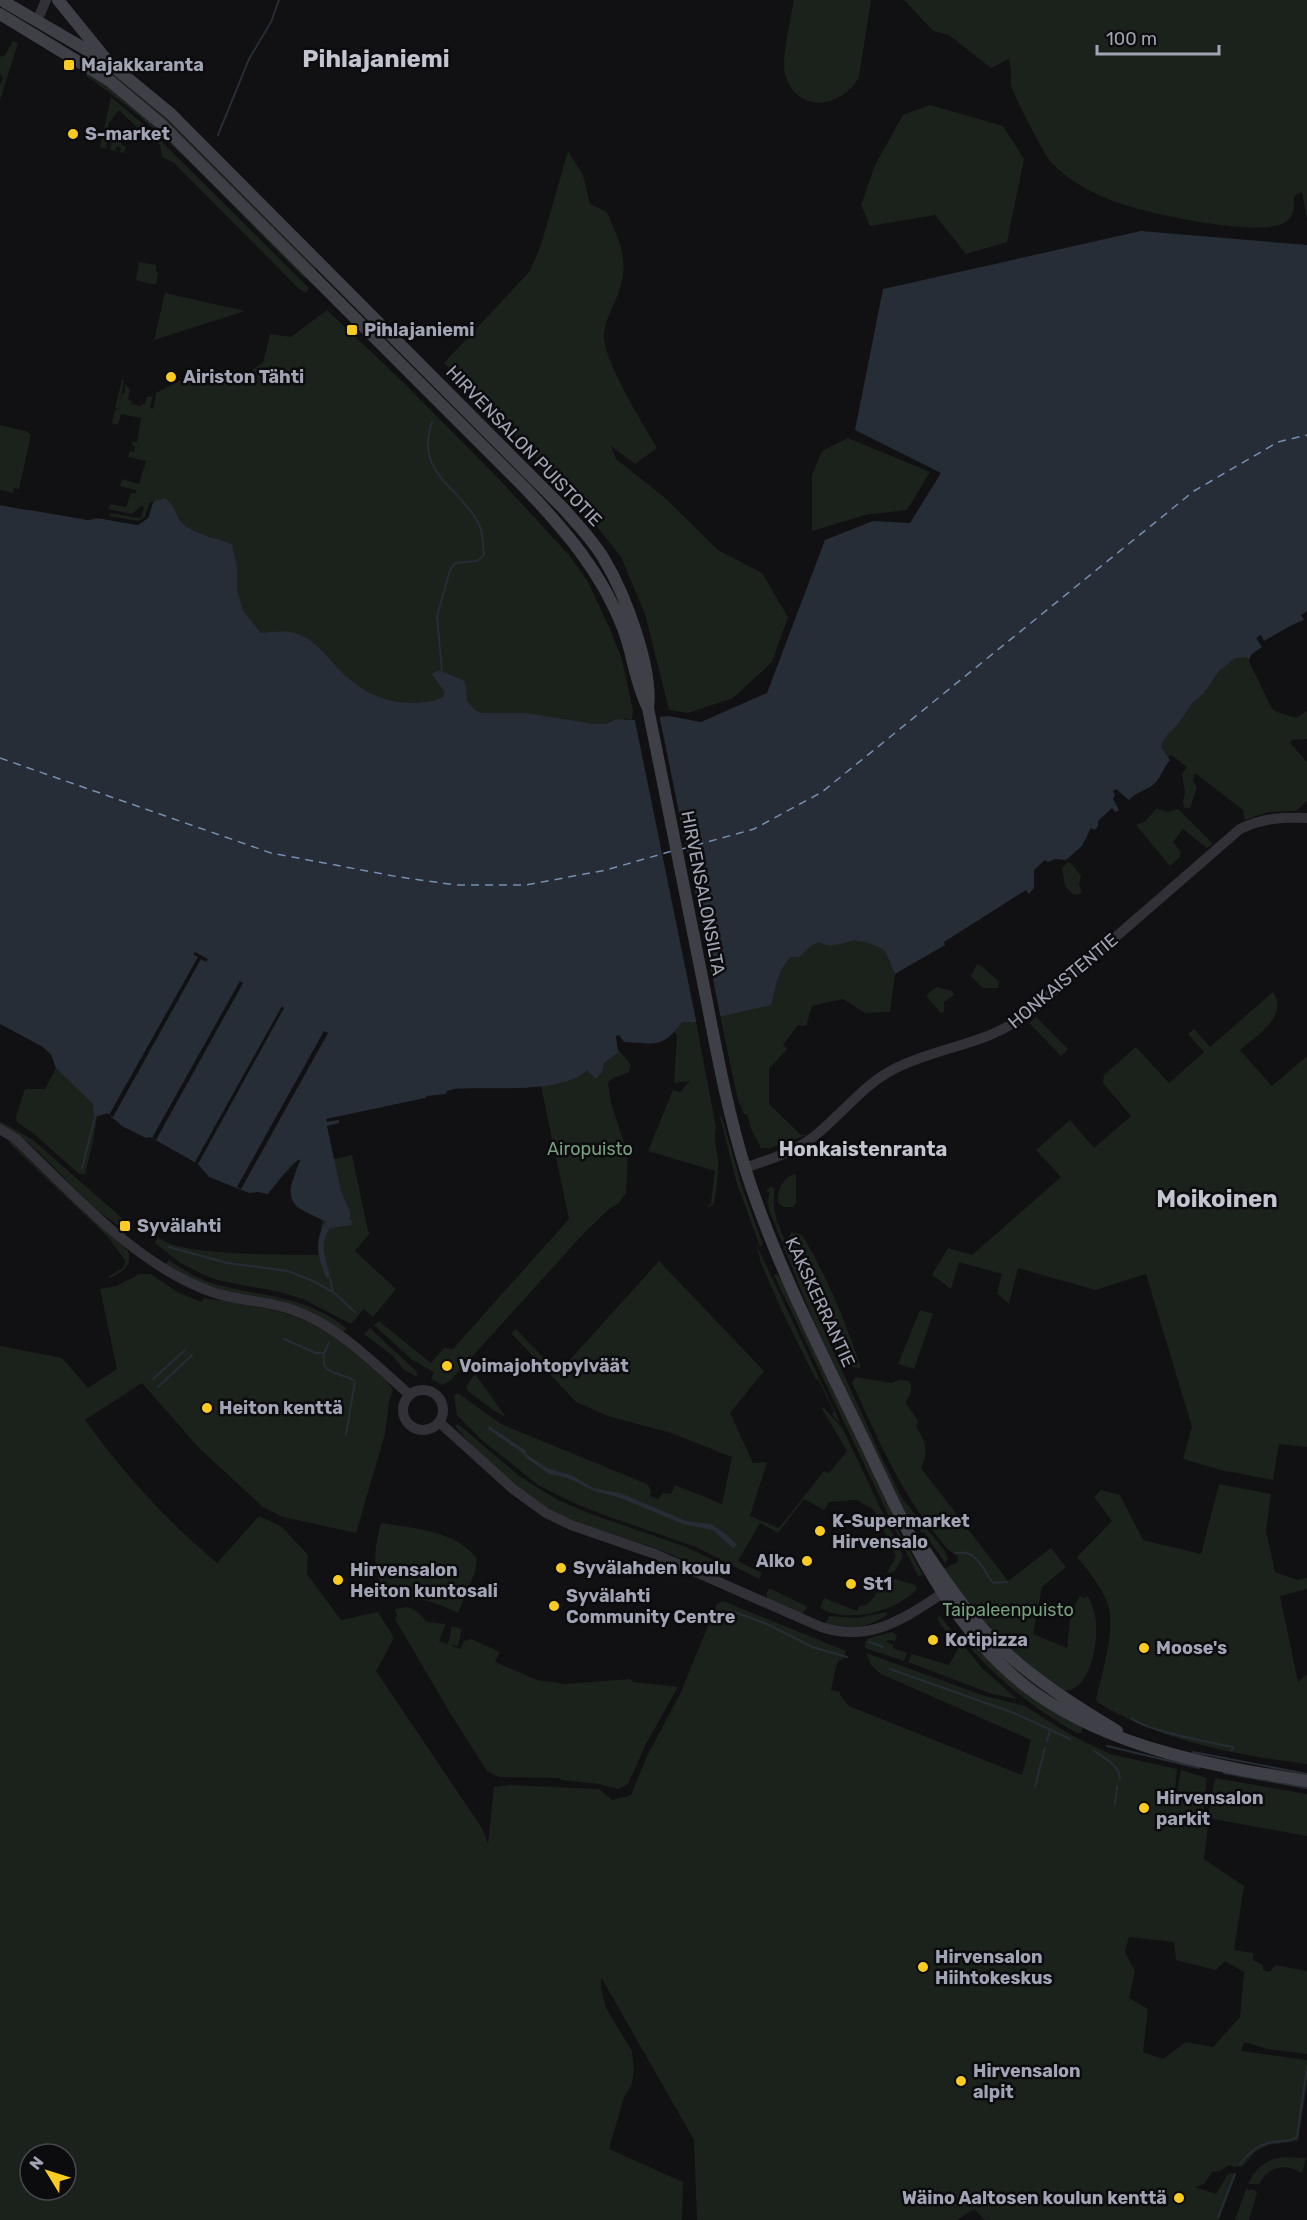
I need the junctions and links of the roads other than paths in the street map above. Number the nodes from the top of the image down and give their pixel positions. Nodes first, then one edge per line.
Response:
1 (1, 0) edge
2 (46, 0) edge
3 (58, 0) edge
4 (0, 14) edge
5 (35, 27) junction
6 (109, 63) junction
7 (648, 708) junction
8 (1307, 819) edge
9 (723, 1086) joint
10 (0, 1129) edge
11 (745, 1168) junction
12 (410, 1395) junction
13 (439, 1422) junction
14 (947, 1590) junction
15 (1307, 1780) edge

1 - 5 main road
2 - 5 street
3 - 6 main road
4 - 5 main road
5 - 6 main road, HIRVENSALON PUISTOTIE
5 - 7 main road, HIRVENSALON PUISTOTIE
6 - 7 main road, HIRVENSALON PUISTOTIE
7 - 9 main road, HIRVENSALONSILTA
8 - 11 street, HONKAISTENTIE
9 - 11 main road, KAKSKERRANTIE
10 - 12 street
11 - 14 main road, KAKSKERRANTIE
12 - 13 street
12 - 13 street
13 - 14 street
14 - 15 main road, KAKSKERRANTIE

